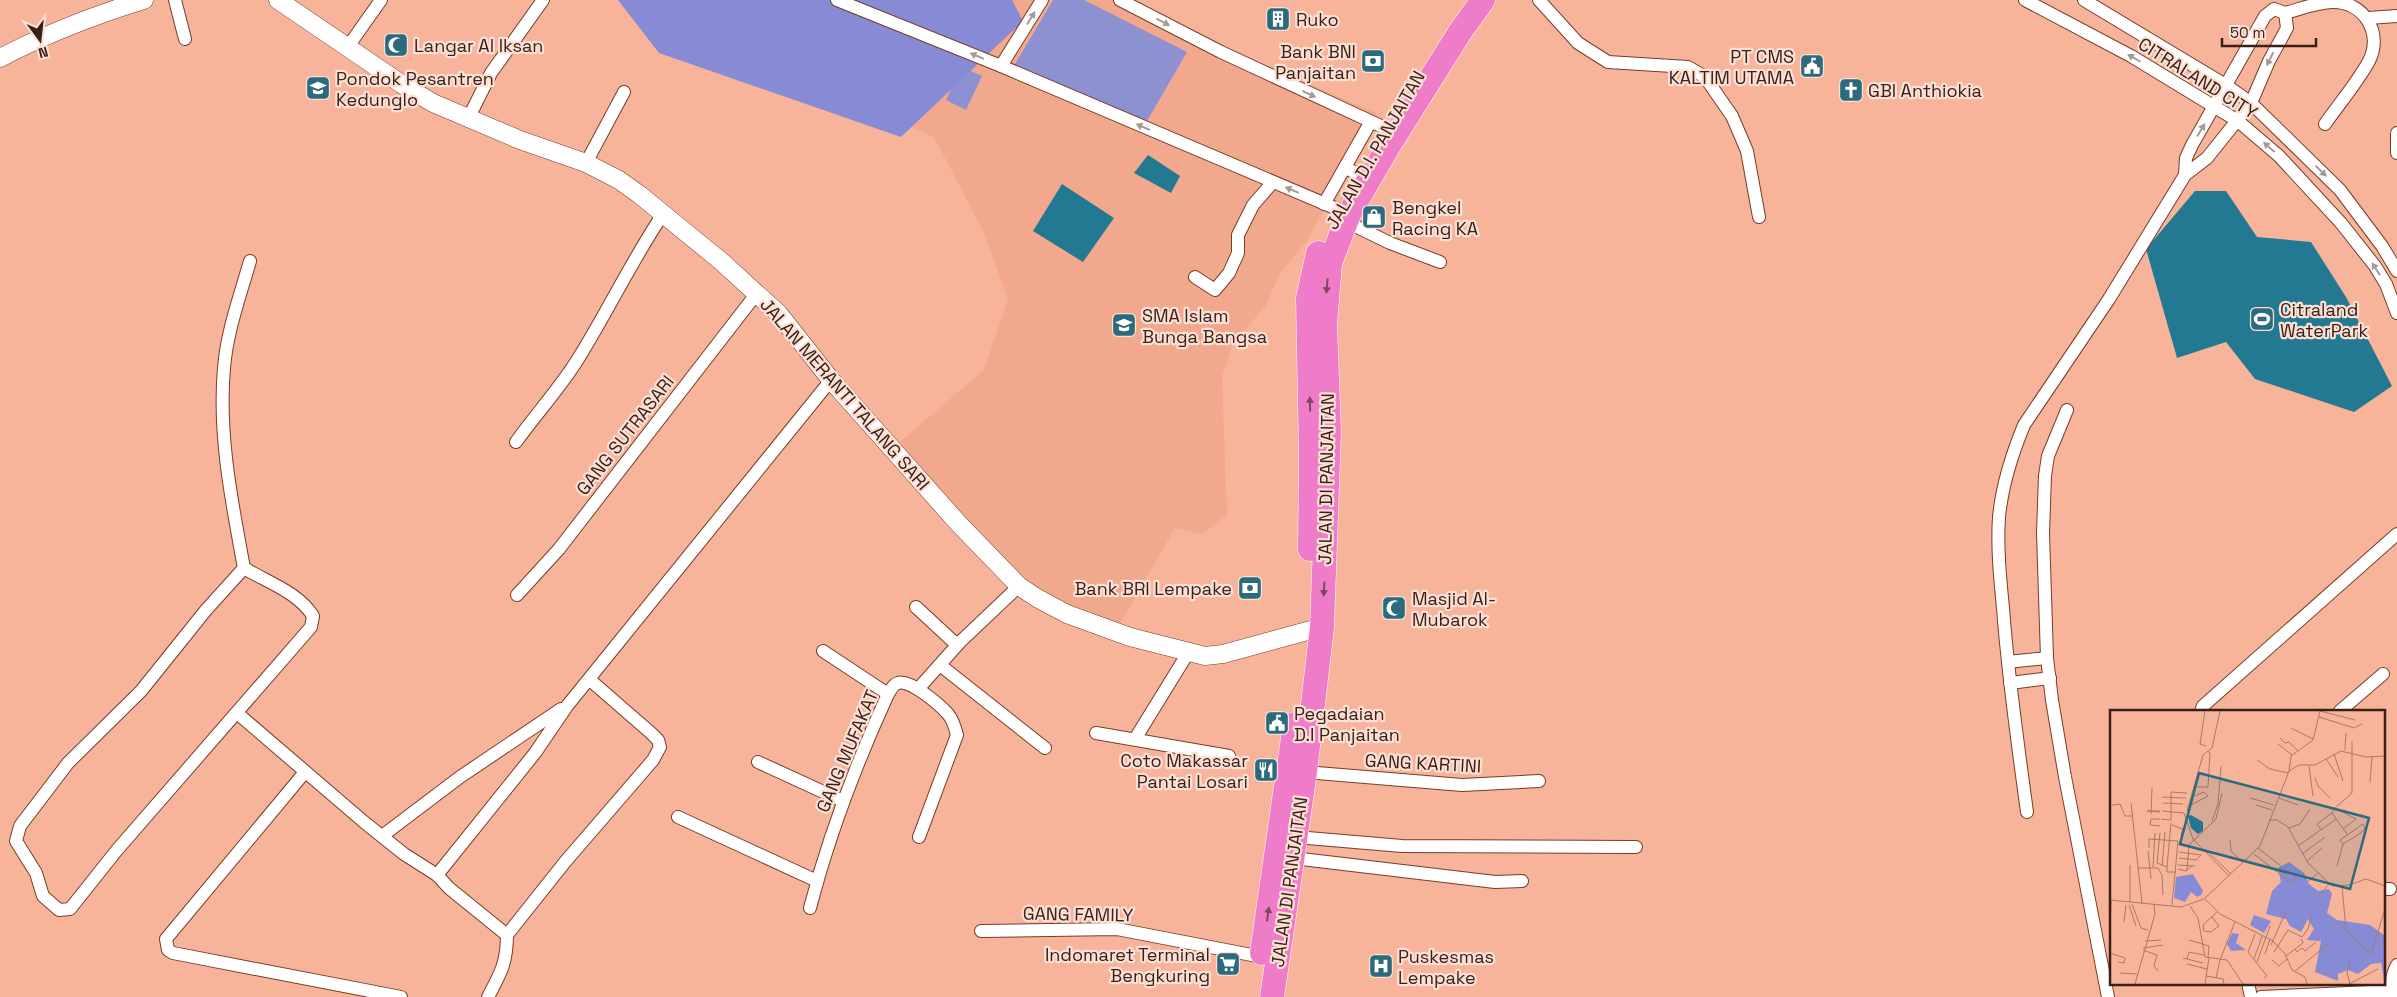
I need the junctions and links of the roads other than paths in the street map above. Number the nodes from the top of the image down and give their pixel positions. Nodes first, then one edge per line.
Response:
1 (144, 0) edge
2 (175, 0) edge
3 (381, 0) edge
4 (543, 0) edge
5 (837, 0) edge
6 (1042, 0) edge
7 (1120, 0) edge
8 (1467, 0) edge
9 (1483, 0) edge
10 (1539, 0) edge
11 (2025, 0) edge
12 (2084, 0) edge
13 (283, 1) edge
14 (2340, 1) edge
15 (108, 6) edge
16 (2278, 7) edge
17 (2397, 16) edge
18 (2368, 18) junction
19 (185, 39) dead end
20 (347, 48) junction
21 (0, 58) edge
22 (1001, 66) junction
23 (2227, 86) junction
24 (624, 92) dead end
25 (2251, 104) junction
26 (2213, 105) junction
27 (468, 119) junction
28 (2238, 121) junction
29 (2325, 124) dead end
30 (1377, 125) junction
31 (2397, 133) edge
32 (2397, 152) edge
33 (586, 163) junction
34 (2185, 175) junction
35 (1273, 182) junction
36 (1339, 212) junction
37 (663, 214) junction
38 (1759, 217) dead end
39 (250, 261) dead end
40 (1440, 262) dead end
41 (2397, 271) edge
42 (1195, 277) dead end
43 (757, 293) junction
44 (2397, 312) edge
45 (832, 380) junction
46 (2067, 410) dead end
47 (516, 442) dead end
48 (2397, 534) edge
49 (244, 568) junction
50 (1019, 586) junction
51 (517, 595) dead end
52 (916, 607) dead end
53 (1314, 630) junction
54 (958, 645) junction
55 (823, 651) dead end
56 (1188, 653) junction
57 (2047, 658) junction
58 (2008, 662) junction
59 (940, 665) junction
60 (2384, 674) dead end
61 (2050, 678) junction
62 (590, 680) junction
63 (2010, 683) junction
64 (918, 689) junction
65 (888, 694) junction
66 (567, 706) junction
67 (2201, 710) edge
68 (2341, 710) edge
69 (237, 713) junction
70 (1096, 733) dead end
71 (1135, 739) junction
72 (1045, 748) dead end
73 (1229, 756) dead end
74 (758, 762) dead end
75 (305, 772) junction
76 (1305, 772) junction
77 (1539, 781) dead end
78 (843, 801) junction
79 (2027, 812) dead end
80 (678, 817) dead end
81 (382, 836) junction
82 (919, 837) dead end
83 (1636, 847) dead end
84 (1294, 848) junction
85 (437, 875) junction
86 (817, 881) junction
87 (1522, 881) dead end
88 (1280, 886) junction
89 (810, 908) dead end
90 (982, 931) dead end
91 (507, 935) junction
92 (1262, 957) junction
93 (2391, 971) edge
94 (2248, 984) edge
95 (2395, 994) edge
96 (402, 997) edge
97 (488, 997) edge
98 (1257, 997) edge
99 (1272, 997) edge
100 (2108, 997) edge
101 (2251, 997) edge
102 (2261, 997) edge

1 - 15 street
2 - 19 street
3 - 20 street
4 - 27 street
22 -> 5 street
22 -> 6 street
7 -> 30 street
8 - 30 highway, JALAN D.I. PANJAITAN
9 - 36 highway, JALAN DI PANJAITAN
10 - 38 street
26 -> 11 street, CITRALAND CITY
12 - 23 street, CITRALAND CITY
13 - 20 street, JALAN MERANTI TALANG SARI
14 - 16 street
14 - 18 street
15 - 21 street
16 - 23 street
16 -> 25 street
17 - 18 street
18 - 29 street
20 - 27 street, JALAN MERANTI TALANG SARI
35 -> 22 street
23 - 25 street, CITRALAND CITY
23 - 26 street
24 - 33 street
25 - 28 street
25 -> 41 street, CITRALAND CITY
26 - 28 street, CITRALAND CITY
34 -> 26 street
27 - 33 street, JALAN MERANTI TALANG SARI
28 - 34 street
44 -> 28 street, CITRALAND CITY
30 - 36 highway, JALAN D.I. PANJAITAN
31 - 32 street
33 - 37 street, JALAN MERANTI TALANG SARI
34 - 58 street
36 -> 35 street
35 - 42 street
36 - 40 street
36 - 53 highway, JALAN DI PANJAITAN
37 - 43 street, JALAN MERANTI TALANG SARI
37 - 47 street
39 - 49 street
43 - 45 street, JALAN MERANTI TALANG SARI
43 - 51 street, GANG SUTRASARI
45 - 50 street, JALAN MERANTI TALANG SARI
45 - 62 street
46 - 57 street
48 - 67 street
49 - 69 street
49 - 69 street
50 - 54 street
50 - 56 street, JALAN MERANTI TALANG SARI
52 - 54 street
53 - 56 street, JALAN MERANTI TALANG SARI
53 - 76 highway, JALAN DI PANJAITAN
53 - 88 highway
54 - 59 street
55 - 65 street
56 - 71 street
57 - 58 street
57 - 61 street
58 - 63 street
59 - 64 street
59 - 72 street
60 - 68 street
61 - 63 street
61 - 100 street
62 - 66 street
62 - 91 street
63 - 79 street
64 - 65 street, GANG MUFAKAT
64 - 82 street
65 - 78 street, GANG MUFAKAT
66 - 81 street
66 - 85 street
69 - 75 street
70 - 71 street
71 - 73 street
74 - 78 street
75 - 81 street
75 - 96 street
76 - 77 street, GANG KARTINI
76 - 84 highway, JALAN DI PANJAITAN
78 - 86 street, GANG MUFAKAT
80 - 86 street
81 - 85 street
83 - 84 street
84 - 87 street
84 - 88 highway, JALAN DI PANJAITAN
85 - 91 street
86 - 89 street, GANG MUFAKAT
92 -> 88 highway
88 - 99 highway, JALAN DI PANJAITAN
90 - 92 street, GANG FAMILY
91 - 97 street
92 - 98 highway
93 - 95 street
94 - 101 street
95 - 102 street

